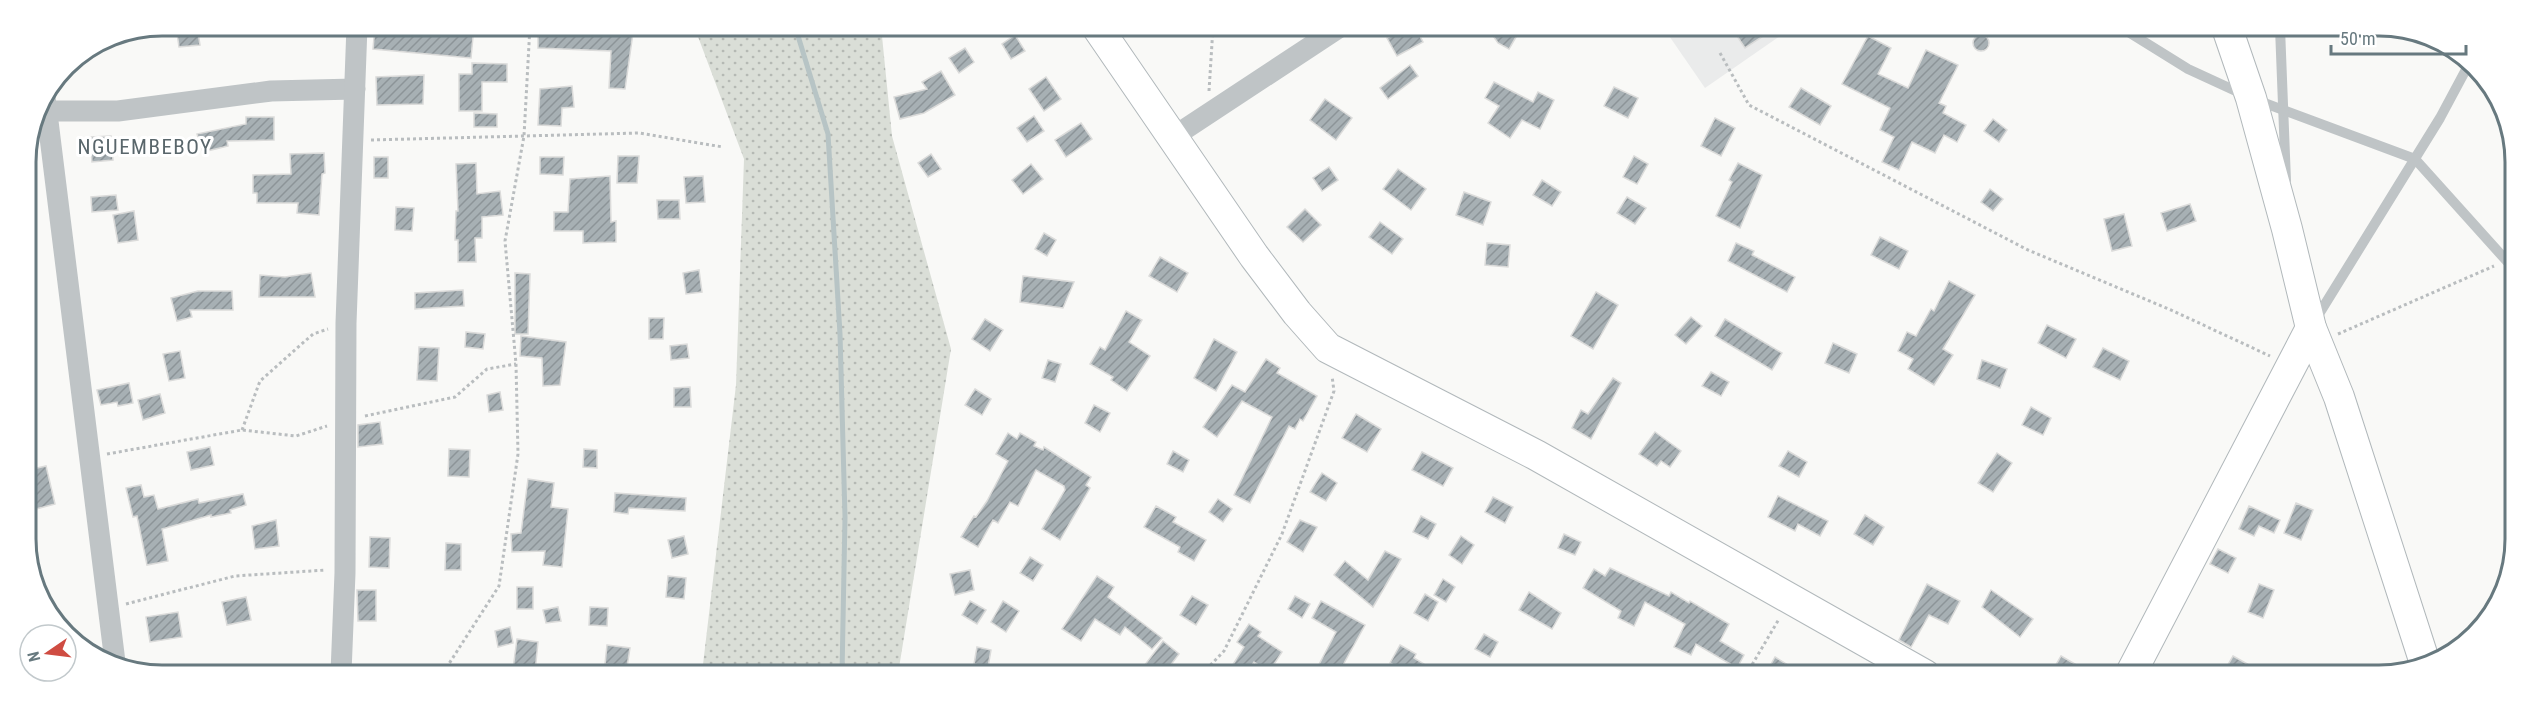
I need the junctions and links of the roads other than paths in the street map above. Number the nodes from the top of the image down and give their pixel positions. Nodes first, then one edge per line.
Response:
1 (357, 36) edge
2 (1103, 36) edge
3 (1326, 36) edge
4 (2135, 36) edge
5 (2230, 36) edge
6 (2280, 36) edge
7 (2465, 70) edge
8 (355, 88) junction
9 (2251, 98) junction
10 (50, 104) edge
11 (2284, 110) junction
12 (47, 111) edge
13 (1173, 136) junction
14 (2415, 159) junction
15 (2288, 229) junction
16 (2505, 258) edge
17 (2314, 335) junction
18 (115, 656) edge
19 (2423, 657) edge
20 (341, 665) edge
21 (1907, 665) edge
22 (2135, 665) edge

1 - 8 street
2 - 13 street
3 - 13 street
4 - 9 lane
5 - 9 street
6 - 11 lane
7 - 14 lane
8 - 10 street
8 - 20 street
9 - 11 lane
9 - 15 street
11 - 14 lane
11 - 15 lane
12 - 18 street
13 - 21 street
14 - 16 lane
14 - 17 lane
15 - 17 street
17 - 19 street
17 - 22 street

